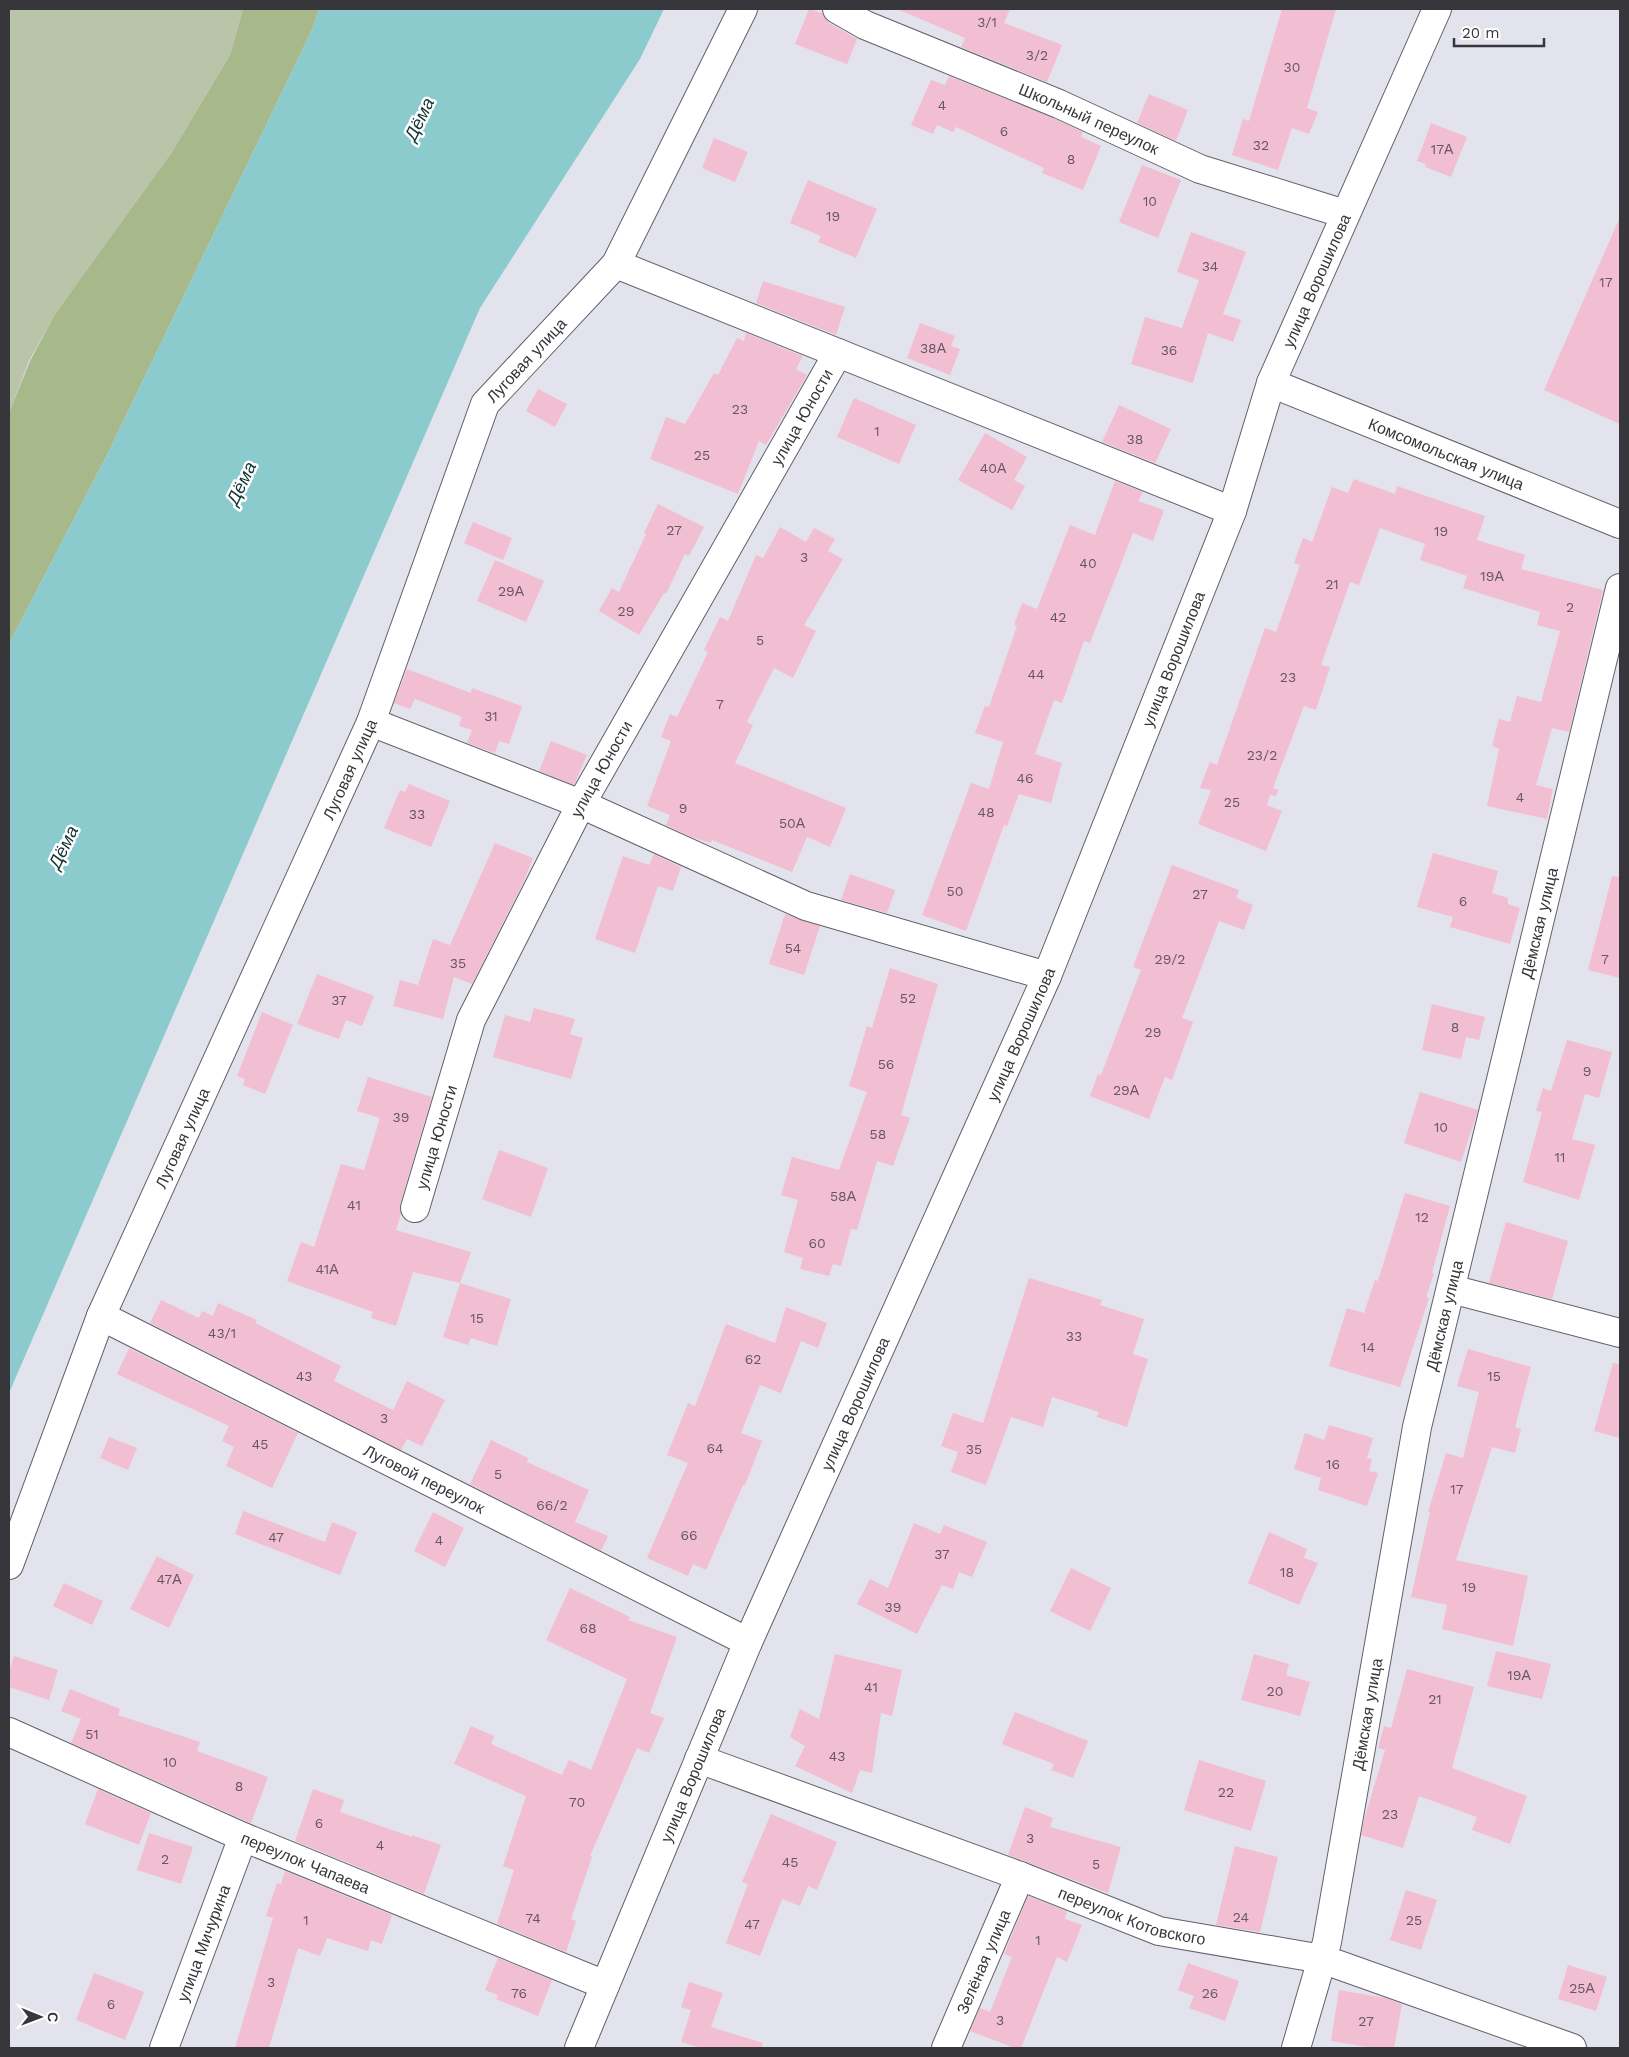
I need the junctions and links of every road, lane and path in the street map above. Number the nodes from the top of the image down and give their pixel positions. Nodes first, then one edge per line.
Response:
1 (743, 9) edge
2 (837, 9) edge
3 (1437, 9) edge
4 (1345, 214) junction
5 (616, 264) junction
6 (838, 353) junction
7 (1271, 383) junction
8 (1232, 511) junction
9 (1620, 524) edge
10 (1620, 588) edge
11 (371, 722) junction
12 (581, 804) junction
13 (1047, 976) junction
14 (415, 1208) dead end
15 (1450, 1289) junction
16 (101, 1316) junction
17 (1620, 1333) edge
18 (9, 1565) edge
19 (748, 1642) junction
20 (9, 1732) edge
21 (699, 1759) junction
22 (243, 1837) junction
23 (1020, 1876) junction
24 (1322, 1959) junction
25 (605, 1985) junction
26 (164, 2048) edge
27 (579, 2048) edge
28 (946, 2048) edge
29 (1296, 2048) edge
30 (1572, 2048) edge

1 - 5 street, Луговая улица
2 - 4 street, Школьный переулок
3 - 4 street, улица Ворошилова
4 - 7 street, улица Ворошилова
5 - 6 street
5 - 11 street, Луговая улица
6 - 8 street
6 - 12 street, улица Юности
7 - 8 street, улица Ворошилова
7 - 9 street, Комсомольская улица
8 - 13 street, улица Ворошилова
10 - 15 street, Дёмская улица
11 - 12 street
11 - 16 street, Луговая улица
12 - 13 street
12 - 14 street, улица Юности
13 - 19 street, улица Ворошилова
15 - 17 street
15 - 24 street, Дёмская улица
16 - 18 street, Луговая улица
16 - 19 street, Луговой переулок
19 - 21 street, улица Ворошилова
20 - 22 street, переулок Чапаева
21 - 23 street, переулок Котовского
21 - 25 street, улица Ворошилова
22 - 25 street, переулок Чапаева
22 - 26 street, улица Мичурина
23 - 24 street, переулок Котовского
23 - 28 street, Зелёная улица
24 - 29 street, Дёмская улица
24 - 30 street, переулок Котовского
25 - 27 street, улица Ворошилова

